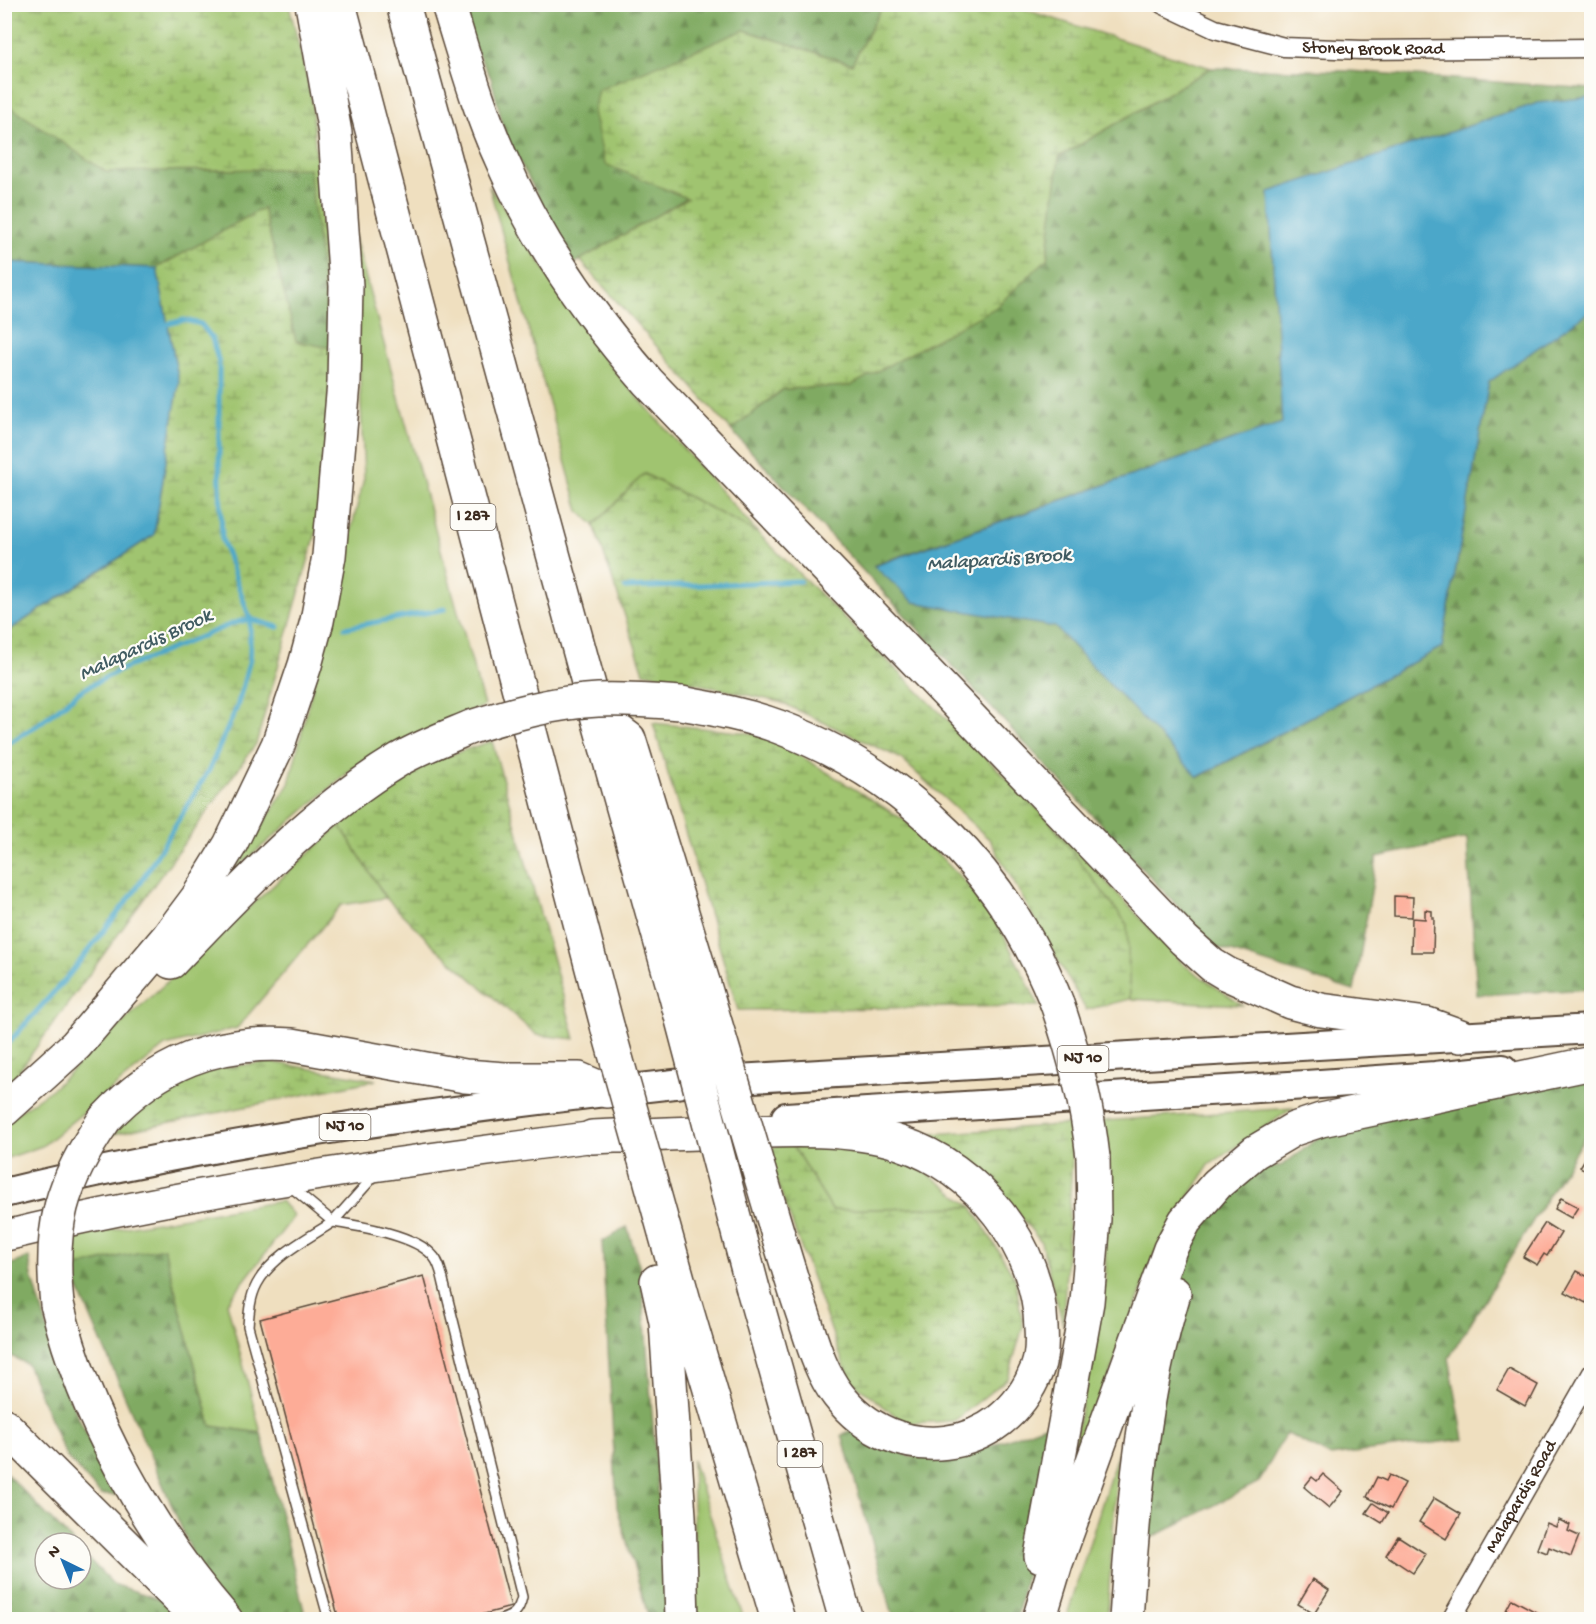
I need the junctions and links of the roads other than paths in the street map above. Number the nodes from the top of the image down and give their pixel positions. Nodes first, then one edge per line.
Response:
1 (312, 4) edge
2 (339, 4) edge
3 (403, 4) edge
4 (448, 4) edge
5 (1162, 4) edge
6 (1592, 48) edge
7 (690, 989) junction
8 (1592, 1029) edge
9 (1460, 1036) junction
10 (1592, 1057) edge
11 (1592, 1063) edge
12 (607, 1091) junction
13 (4, 1111) edge
14 (592, 1137) junction
15 (644, 1157) junction
16 (386, 1164) junction
17 (1240, 1164) junction
18 (284, 1180) junction
19 (4, 1193) edge
20 (333, 1222) junction
21 (4, 1236) edge
22 (1592, 1373) edge
23 (4, 1425) edge
24 (200, 1620) edge
25 (226, 1620) edge
26 (329, 1620) edge
27 (501, 1620) edge
28 (682, 1620) edge
29 (778, 1620) edge
30 (846, 1620) edge
31 (1029, 1620) edge
32 (1039, 1620) edge
33 (1126, 1620) edge
34 (1451, 1620) edge

1 - 13 highway
2 - 15 highway, I 287, bridge
3 - 7 highway, I 287
4 - 9 highway
5 - 6 street, Stoney Brook Road
7 - 14 highway, bridge
7 - 30 highway, I 287, bridge
8 - 9 main road, NJ 10
9 - 12 main road, NJ 10
10 - 14 main road, NJ 10
11 - 17 highway
12 - 19 main road, NJ 10
12 - 25 highway, bridge
13 - 31 highway, bridge
14 - 16 highway, NJ 10
15 - 28 highway
15 - 29 highway, I 287
16 - 18 highway, NJ 10
16 - 20 lane
17 - 32 highway
17 - 33 highway
18 - 20 lane
18 - 21 highway, NJ 10
20 - 26 lane
20 - 27 lane
22 - 34 street, Malapardis Road
23 - 24 highway

